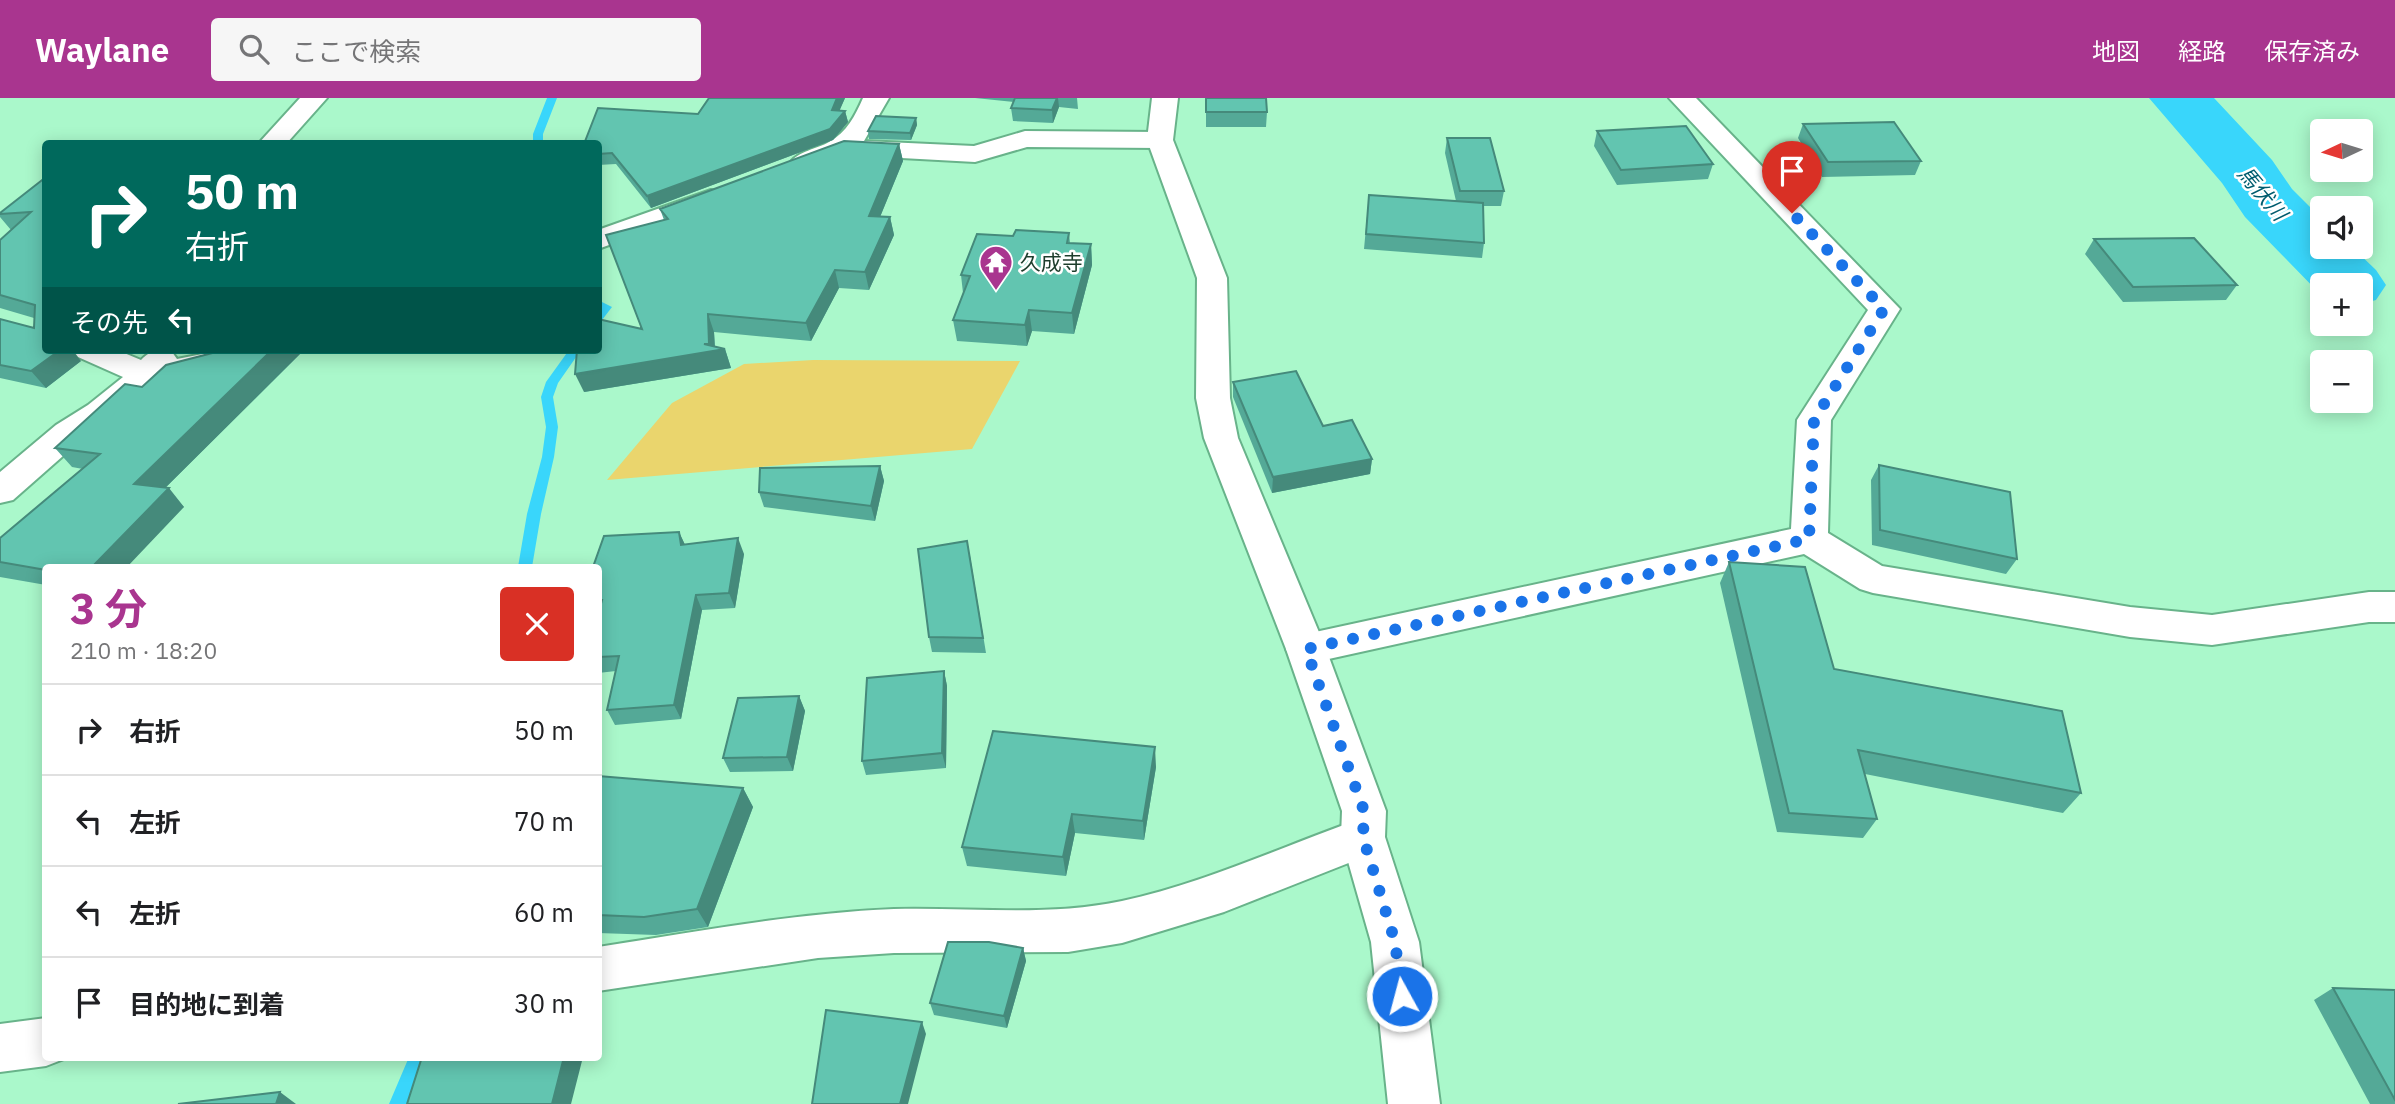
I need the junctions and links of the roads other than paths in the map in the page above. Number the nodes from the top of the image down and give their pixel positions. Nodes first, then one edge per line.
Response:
1 (314, 98) edge
2 (876, 98) edge
3 (1165, 98) edge
4 (1682, 98) edge
5 (275, 140) edge
6 (1160, 140) junction
7 (844, 148) junction
8 (780, 172) edge
9 (741, 186) edge
10 (602, 238) edge
11 (98, 354) edge
12 (166, 354) edge
13 (248, 354) edge
14 (146, 375) junction
15 (0, 491) edge
16 (1809, 539) junction
17 (2382, 607) edge
18 (2395, 637) edge
19 (1306, 649) junction
20 (1363, 837) junction
21 (602, 968) edge
22 (42, 1043) edge
23 (0, 1048) edge
24 (1414, 1104) edge

1 - 5 street
2 - 7 street
3 - 6 street
4 - 16 street
6 - 7 street
6 - 19 street
7 - 8 street
9 - 10 street
11 - 14 street
12 - 14 street
13 - 14 street
14 - 15 street
16 - 17 street
16 - 19 street
17 - 18 street
19 - 20 street
20 - 21 street
20 - 24 street
22 - 23 street

